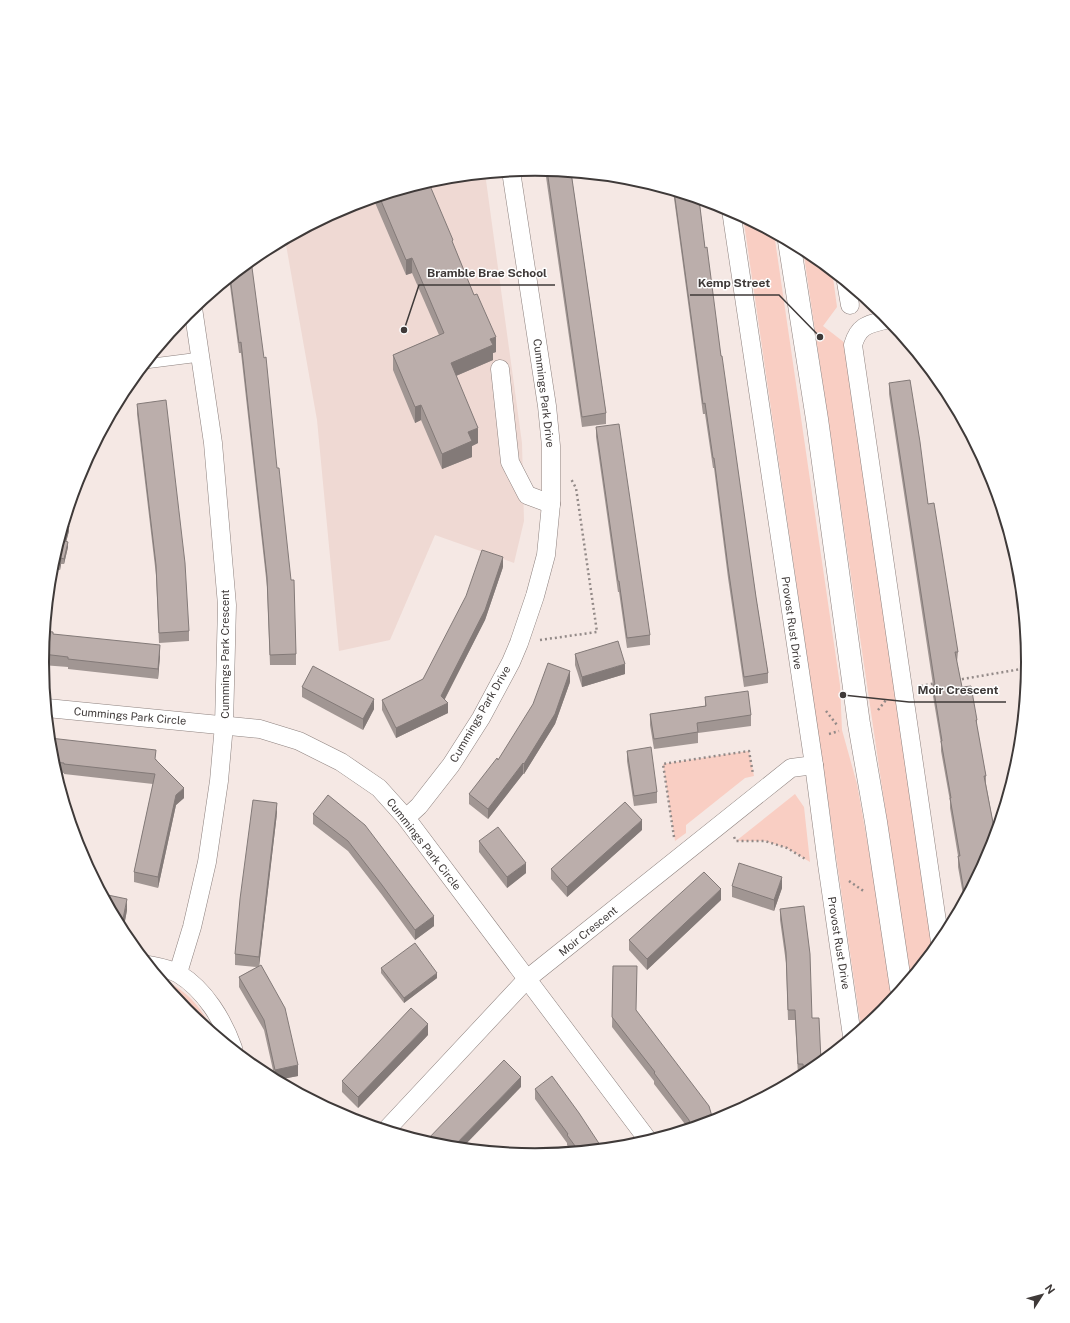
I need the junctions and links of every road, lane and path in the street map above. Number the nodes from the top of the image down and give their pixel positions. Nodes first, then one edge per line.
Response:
1 (512, 177) edge
2 (732, 217) edge
3 (791, 249) edge
4 (847, 290) edge
5 (850, 305) dead end
6 (194, 315) edge
7 (882, 321) edge
8 (200, 357) junction
9 (151, 363) edge
10 (500, 369) dead end
11 (569, 476) dead end
12 (551, 504) junction
13 (519, 643) junction
14 (51, 708) edge
15 (224, 725) junction
16 (814, 765) junction
17 (757, 795) junction
18 (406, 818) junction
19 (678, 859) junction
20 (939, 933) edge
21 (158, 968) edge
22 (178, 974) junction
23 (527, 979) junction
24 (900, 982) edge
25 (851, 1030) edge
26 (228, 1038) edge
27 (390, 1125) edge
28 (644, 1135) edge

1 - 12 street, Cummings Park Drive
2 - 16 street, Provost Rust Drive
3 - 24 street
4 - 5 street
6 - 8 street, Cummings Park Crescent
7 - 20 street
8 - 9 lane
8 - 15 street, Cummings Park Crescent
10 - 12 street
11 - 13 path
12 - 13 street, Cummings Park Drive
13 - 18 street, Cummings Park Drive
14 - 15 street, Cummings Park Circle
15 - 18 street, Cummings Park Circle
15 - 22 street, Cummings Park Crescent
16 - 17 street, Moir Crescent
16 - 25 street, Provost Rust Drive
17 - 19 street, Moir Crescent
17 - 19 path
18 - 23 street, Cummings Park Circle
19 - 23 street, Moir Crescent
21 - 22 street
22 - 26 street
23 - 27 street, Moir Crescent
23 - 28 street, Cummings Park Circle

